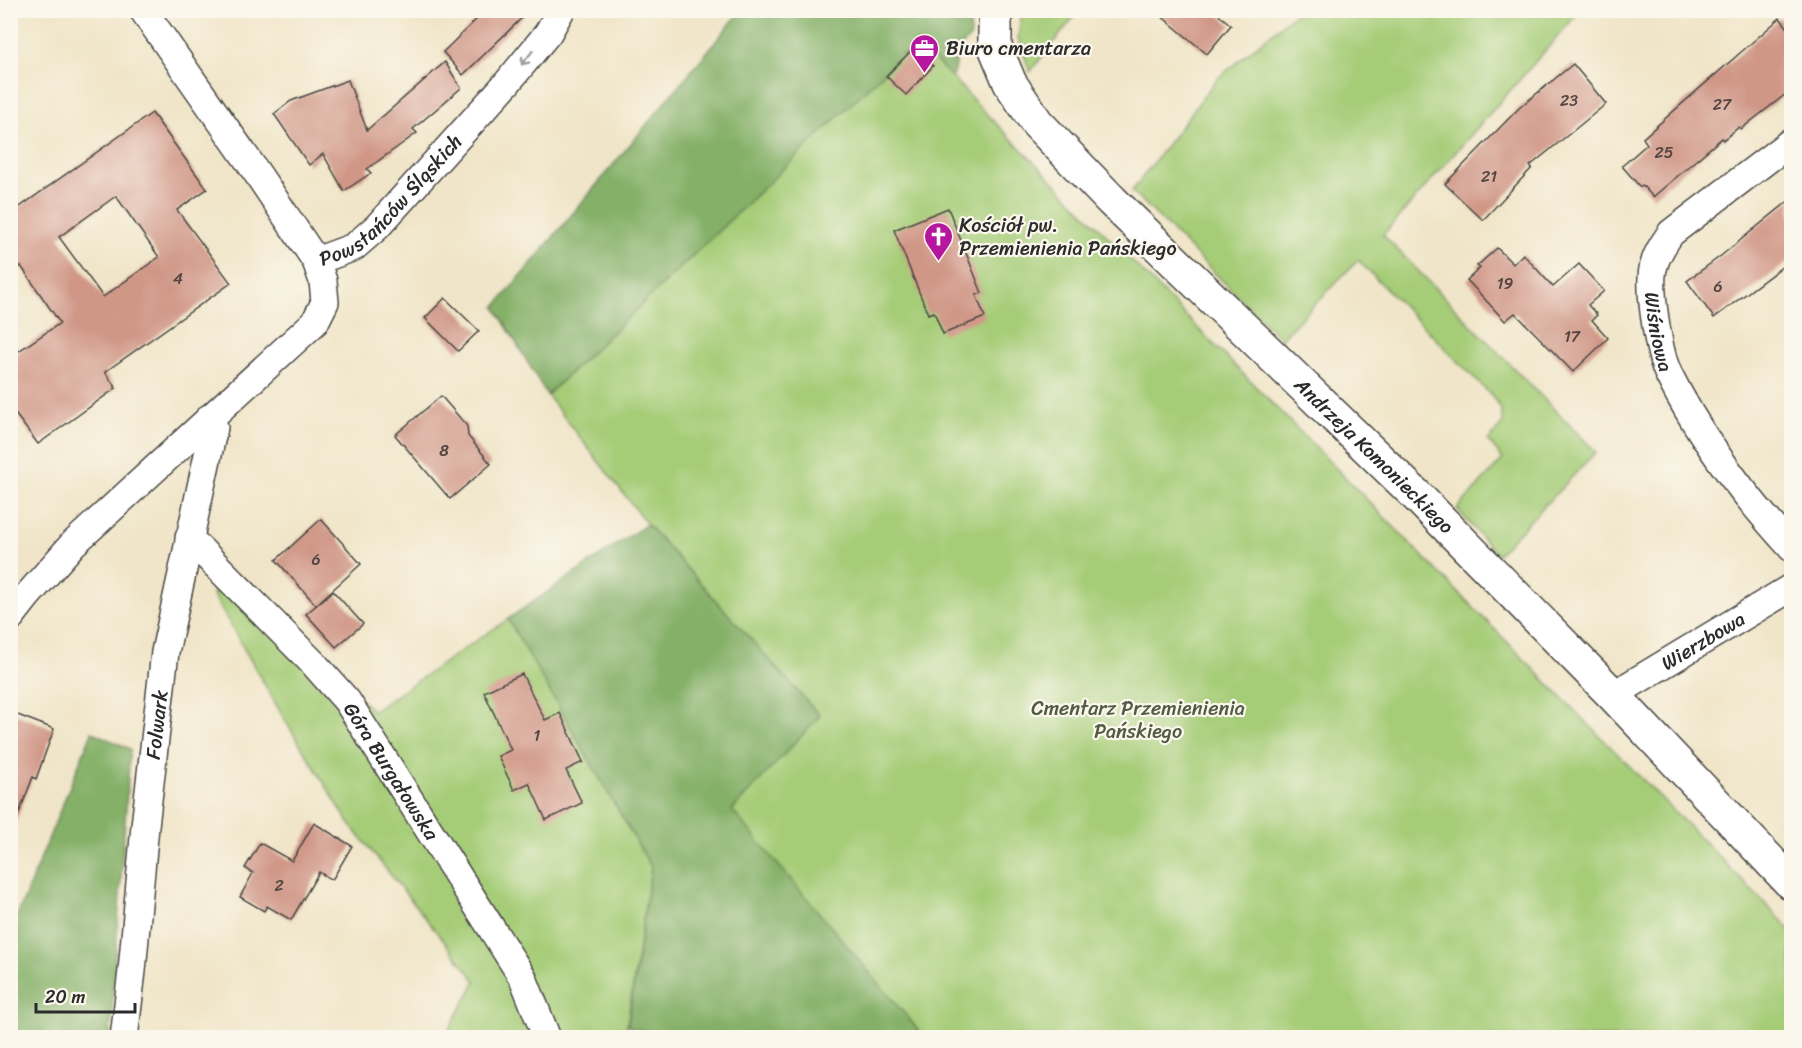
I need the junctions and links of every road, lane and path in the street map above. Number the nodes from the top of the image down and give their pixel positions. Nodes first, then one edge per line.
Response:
1 (143, 10) edge
2 (561, 10) edge
3 (995, 10) edge
4 (1791, 141) edge
5 (316, 261) junction
6 (209, 418) junction
7 (189, 538) junction
8 (1791, 548) edge
9 (1791, 586) edge
10 (10, 618) edge
11 (1613, 696) junction
12 (1791, 884) edge
13 (123, 1038) edge
14 (547, 1038) edge

1 - 5 street, Powstańców Śląskich
2 -> 5 street, Powstańców Śląskich
3 - 11 street, Andrzeja Komonieckiego
4 - 8 street, Wiśniowa
5 - 6 street
6 - 7 street, Folwark
6 - 10 street
7 - 13 street, Folwark
7 - 14 street, Góra Burgałowska
9 - 11 street, Wierzbowa
11 - 12 street, Andrzeja Komonieckiego

